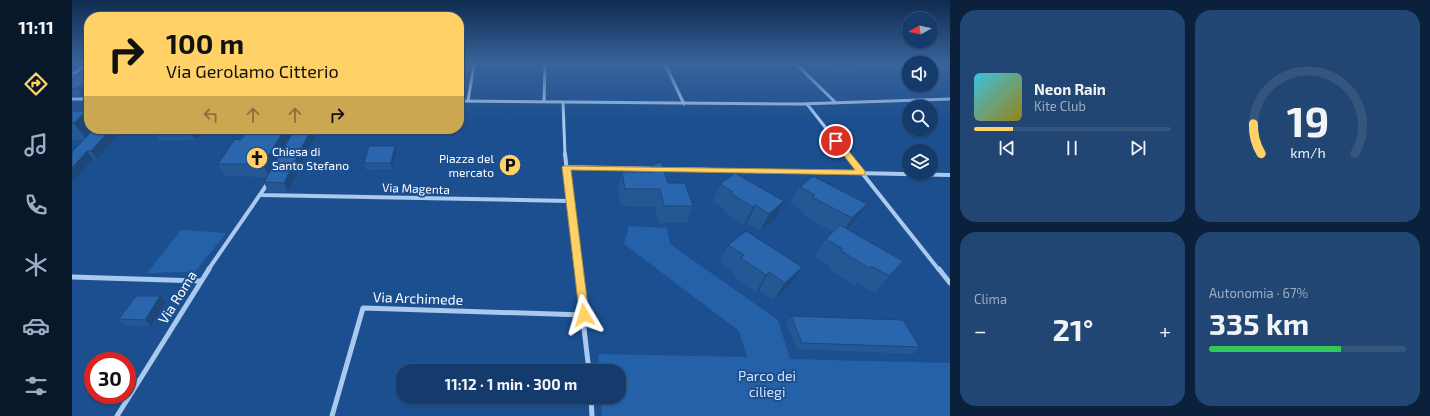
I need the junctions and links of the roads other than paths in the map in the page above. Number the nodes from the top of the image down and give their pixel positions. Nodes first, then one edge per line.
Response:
1 (471, 83) edge
2 (544, 83) edge
3 (674, 83) edge
4 (816, 83) edge
5 (72, 99) edge
6 (84, 99) edge
7 (950, 99) edge
8 (464, 101) edge
9 (468, 101) junction
10 (544, 102) junction
11 (564, 102) junction
12 (836, 102) junction
13 (684, 104) junction
14 (807, 104) junction
15 (566, 167) junction
16 (862, 173) junction
17 (950, 175) edge
18 (273, 176) edge
19 (262, 195) junction
20 (570, 201) junction
21 (72, 277) edge
22 (200, 281) junction
23 (950, 283) edge
24 (584, 315) junction
25 (588, 364) edge
26 (591, 404) edge
27 (117, 416) edge
28 (332, 416) edge
29 (592, 416) edge

1 - 9 street
2 - 10 street
3 - 13 street
4 - 12 street
5 - 6 street
7 - 12 street
8 - 9 street
9 - 10 street
10 - 11 street
11 - 13 street
11 - 15 street
12 - 14 street
13 - 14 street
14 - 16 street
15 - 16 street
15 - 20 street
16 - 17 street
16 - 23 street
18 - 19 street, Via Roma
19 - 20 street, Via Magenta
19 - 22 street, Via Roma
20 - 24 street
21 - 22 street
22 - 27 street, Via Roma
24 - 25 street
24 - 28 street, Via Archimede
26 - 29 street

